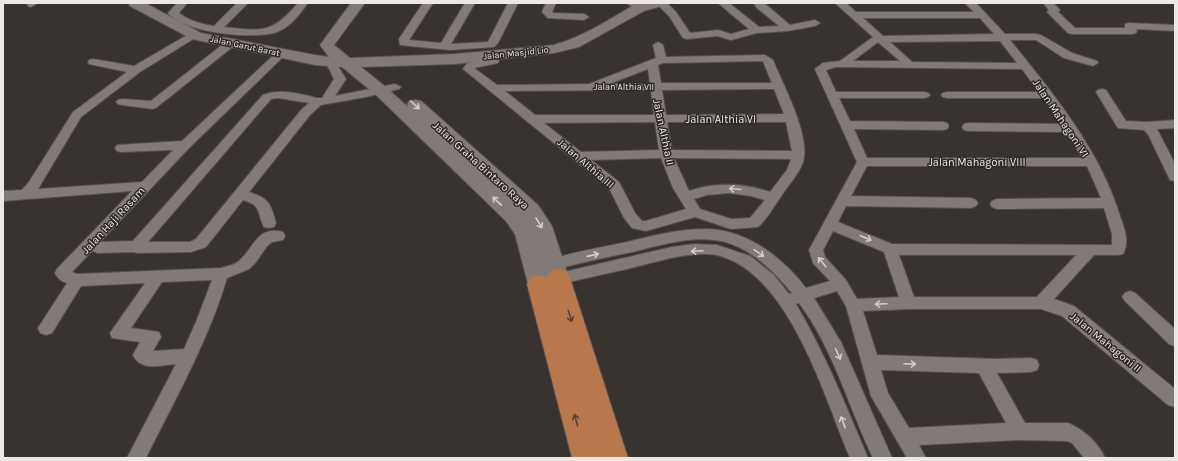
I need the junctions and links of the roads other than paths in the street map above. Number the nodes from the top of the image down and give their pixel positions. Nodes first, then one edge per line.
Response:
1 (135, 3) edge
2 (182, 3) edge
3 (243, 3) edge
4 (303, 3) edge
5 (358, 3) edge
6 (370, 3) edge
7 (428, 3) edge
8 (470, 3) edge
9 (513, 3) edge
10 (552, 3) edge
11 (657, 3) edge
12 (661, 3) edge
13 (723, 3) edge
14 (759, 3) edge
15 (840, 3) edge
16 (970, 3) edge
17 (1048, 3) edge
18 (635, 6) edge
19 (982, 14) junction
20 (852, 15) junction
21 (584, 17) dead end
22 (815, 24) dead end
23 (218, 28) junction
24 (788, 28) junction
25 (1175, 28) edge
26 (757, 30) junction
27 (194, 34) junction
28 (879, 39) junction
29 (1004, 40) junction
30 (231, 43) junction
31 (658, 45) dead end
32 (445, 46) junction
33 (281, 54) junction
34 (494, 61) dead end
35 (93, 62) dead end
36 (657, 62) junction
37 (355, 63) junction
38 (1093, 63) dead end
39 (842, 64) junction
40 (332, 65) dead end
41 (910, 65) junction
42 (1025, 66) junction
43 (136, 70) junction
44 (778, 86) junction
45 (591, 87) junction
46 (655, 87) junction
47 (494, 88) junction
48 (388, 89) junction
49 (1102, 92) dead end
50 (832, 95) junction
51 (924, 95) dead end
52 (947, 95) dead end
53 (1046, 95) junction
54 (122, 102) dead end
55 (322, 102) junction
56 (790, 118) junction
57 (531, 119) junction
58 (660, 119) junction
59 (1175, 124) edge
60 (846, 125) junction
61 (943, 126) dead end
62 (1147, 126) junction
63 (968, 127) dead end
64 (1070, 128) junction
65 (185, 145) junction
66 (121, 148) dead end
67 (666, 154) junction
68 (599, 155) junction
69 (798, 155) junction
70 (578, 156) junction
71 (863, 162) junction
72 (1090, 162) junction
73 (594, 169) junction
74 (1175, 177) edge
75 (145, 186) junction
76 (240, 194) junction
77 (25, 195) junction
78 (3, 196) edge
79 (685, 197) junction
80 (773, 198) junction
81 (842, 201) junction
82 (971, 203) dead end
83 (1110, 203) junction
84 (997, 204) dead end
85 (695, 212) junction
86 (269, 223) dead end
87 (830, 224) junction
88 (278, 236) dead end
89 (728, 238) junction
90 (137, 246) junction
91 (98, 248) dead end
92 (890, 249) junction
93 (1090, 250) junction
94 (222, 274) junction
95 (547, 274) junction
96 (158, 276) junction
97 (77, 280) junction
98 (841, 284) junction
99 (803, 296) junction
100 (1130, 298) dead end
101 (785, 301) junction
102 (909, 302) junction
103 (1041, 303) junction
104 (853, 305) junction
105 (46, 328) dead end
106 (1175, 340) edge
107 (188, 356) junction
108 (871, 362) junction
109 (1031, 365) dead end
110 (984, 366) junction
111 (1174, 399) edge
112 (1020, 431) junction
113 (904, 437) junction
114 (136, 458) edge
115 (587, 458) edge
116 (613, 458) edge
117 (859, 458) edge
118 (883, 458) edge
119 (917, 458) edge
120 (1096, 458) edge

1 - 27 street, Jalan Garut Barat
2 - 23 street
3 - 23 street
4 - 23 street
5 - 37 street, Jalan Graha Bintaro Raya
6 - 37 street, Jalan Graha Bintaro Raya
7 - 32 street
8 - 32 street
9 - 32 street
10 - 21 street
11 - 18 street, Jalan Masjid Lio
12 - 26 street
13 - 26 street
14 - 24 street
15 - 20 street
16 - 19 street, Jalan Mahagoni VI
17 - 25 street
18 - 37 street, Jalan Masjid Lio
19 - 20 street
19 - 29 street, Jalan Mahagoni VI
20 - 28 street
22 - 24 street
24 - 26 street
27 - 30 street, Jalan Garut Barat
27 - 43 street
28 - 29 street
28 - 39 street
28 - 41 street
29 - 38 street
29 - 42 street, Jalan Mahagoni VI
30 - 33 street, Jalan Garut Barat
30 - 54 street
31 - 36 street, Jalan Althia II
33 - 37 street, Jalan Garut Barat
33 - 65 street, Jalan Haji Rasam
34 - 47 street, Jalan Althia III
35 - 43 street
36 - 44 street
36 - 45 street
36 - 46 street, Jalan Althia II
37 - 48 street, Jalan Graha Bintaro Raya
39 - 41 street
39 - 50 street
40 - 55 street
41 - 42 street
42 - 53 street, Jalan Mahagoni VI
43 - 77 street
44 - 46 street, Jalan Althia VII
44 - 56 street
45 - 46 street, Jalan Althia VII
45 - 47 street, Jalan Althia VII
46 - 58 street, Jalan Althia II
47 - 57 street, Jalan Althia III
48 - 55 street
48 - 95 street, Jalan Graha Bintaro Raya
49 - 62 street
50 - 51 street
50 - 60 street
52 - 53 street
53 - 64 street, Jalan Mahagoni VI
55 - 76 street
55 - 90 street
56 - 58 street, Jalan Althia VI
56 - 69 street
57 - 58 street, Jalan Althia VI
57 - 70 street, Jalan Althia III
58 - 67 street, Jalan Althia II
59 - 62 street
60 - 61 street
60 - 71 street
62 - 74 street
63 - 64 street
64 - 72 street, Jalan Mahagoni VI
65 - 66 street
65 - 75 street, Jalan Haji Rasam
67 - 68 street
67 - 69 street
67 - 79 street, Jalan Althia II
68 - 70 street
68 - 73 street
69 - 80 street
70 - 73 street, Jalan Althia III
71 - 72 street, Jalan Mahagoni VIII
71 - 81 street
72 - 83 street, Jalan Mahagoni VI
73 - 85 street, Jalan Althia III
75 - 77 street
75 - 97 street, Jalan Haji Rasam
76 - 86 street
76 - 90 street
77 - 78 street
80 -> 79 street
79 - 85 street, Jalan Althia II
80 - 89 street
81 - 82 street
81 - 87 street
83 - 84 street
83 - 93 street, Jalan Mahagoni VI
85 - 89 street
87 -> 92 street
98 -> 87 street
88 - 94 street
89 - 95 street
89 -> 99 street
89 - 101 street
90 - 91 street
92 - 93 street
92 - 102 street
93 - 103 street
94 - 96 street
94 - 107 street
115 -> 95 main road, Jalan Graha Bintaro Raya
95 -> 116 main road, Jalan Graha Bintaro Raya
96 - 97 street
96 - 107 street
97 - 105 street
98 - 99 street
98 - 104 street
99 - 101 street
99 -> 118 street
100 - 106 street
117 -> 101 street
102 - 103 street, Jalan Mahagoni II
102 -> 104 street, Jalan Mahagoni II
103 - 111 street, Jalan Mahagoni II
104 - 108 street
107 - 114 street
108 -> 110 street
108 - 113 street
109 - 110 street
110 - 112 street
112 - 113 street
112 - 120 street
113 - 119 street

